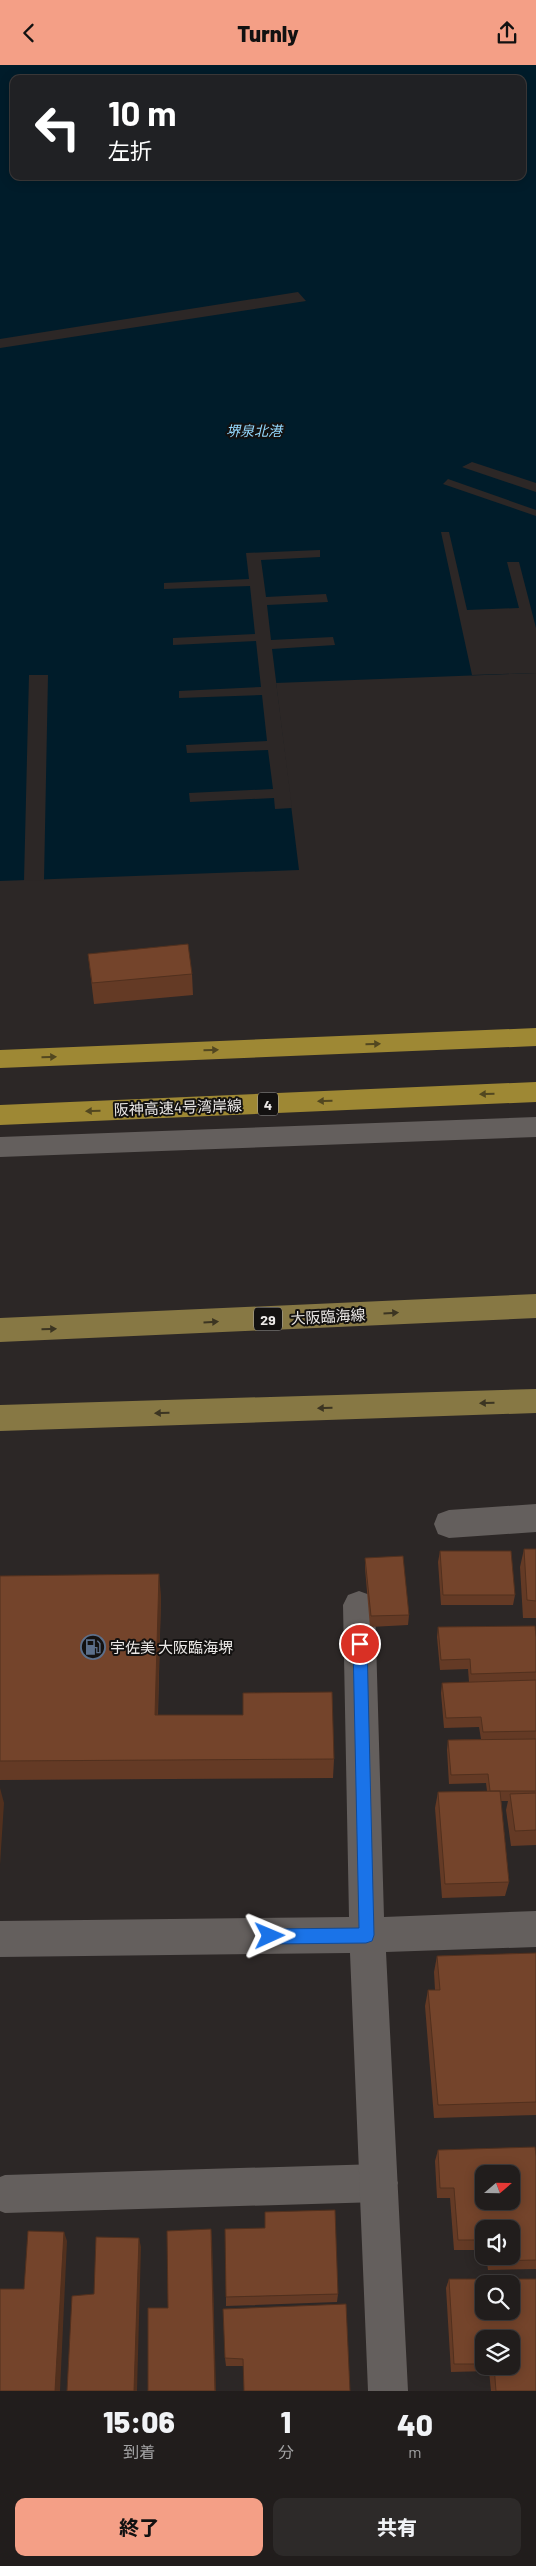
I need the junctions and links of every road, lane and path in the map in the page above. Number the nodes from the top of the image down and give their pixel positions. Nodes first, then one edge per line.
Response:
1 (536, 1037) edge
2 (0, 1059) edge
3 (536, 1092) edge
4 (0, 1115) edge
5 (536, 1127) edge
6 (0, 1147) edge
7 (536, 1306) edge
8 (0, 1330) edge
9 (536, 1401) edge
10 (0, 1418) edge
11 (536, 1518) edge
12 (449, 1524) dead end
13 (359, 1605) dead end
14 (536, 1929) edge
15 (366, 1935) junction
16 (0, 1939) edge
17 (379, 2183) junction
18 (5, 2194) dead end
19 (388, 2391) edge

2 -> 1 highway
3 -> 4 highway, 阪神高速4号湾岸線 / 4
5 - 6 street
8 -> 7 main road, 大阪臨海線 / 29
9 -> 10 main road
11 - 12 street
13 - 15 street
14 - 15 street
15 - 16 street
15 - 17 street
17 - 18 street
17 - 19 street

